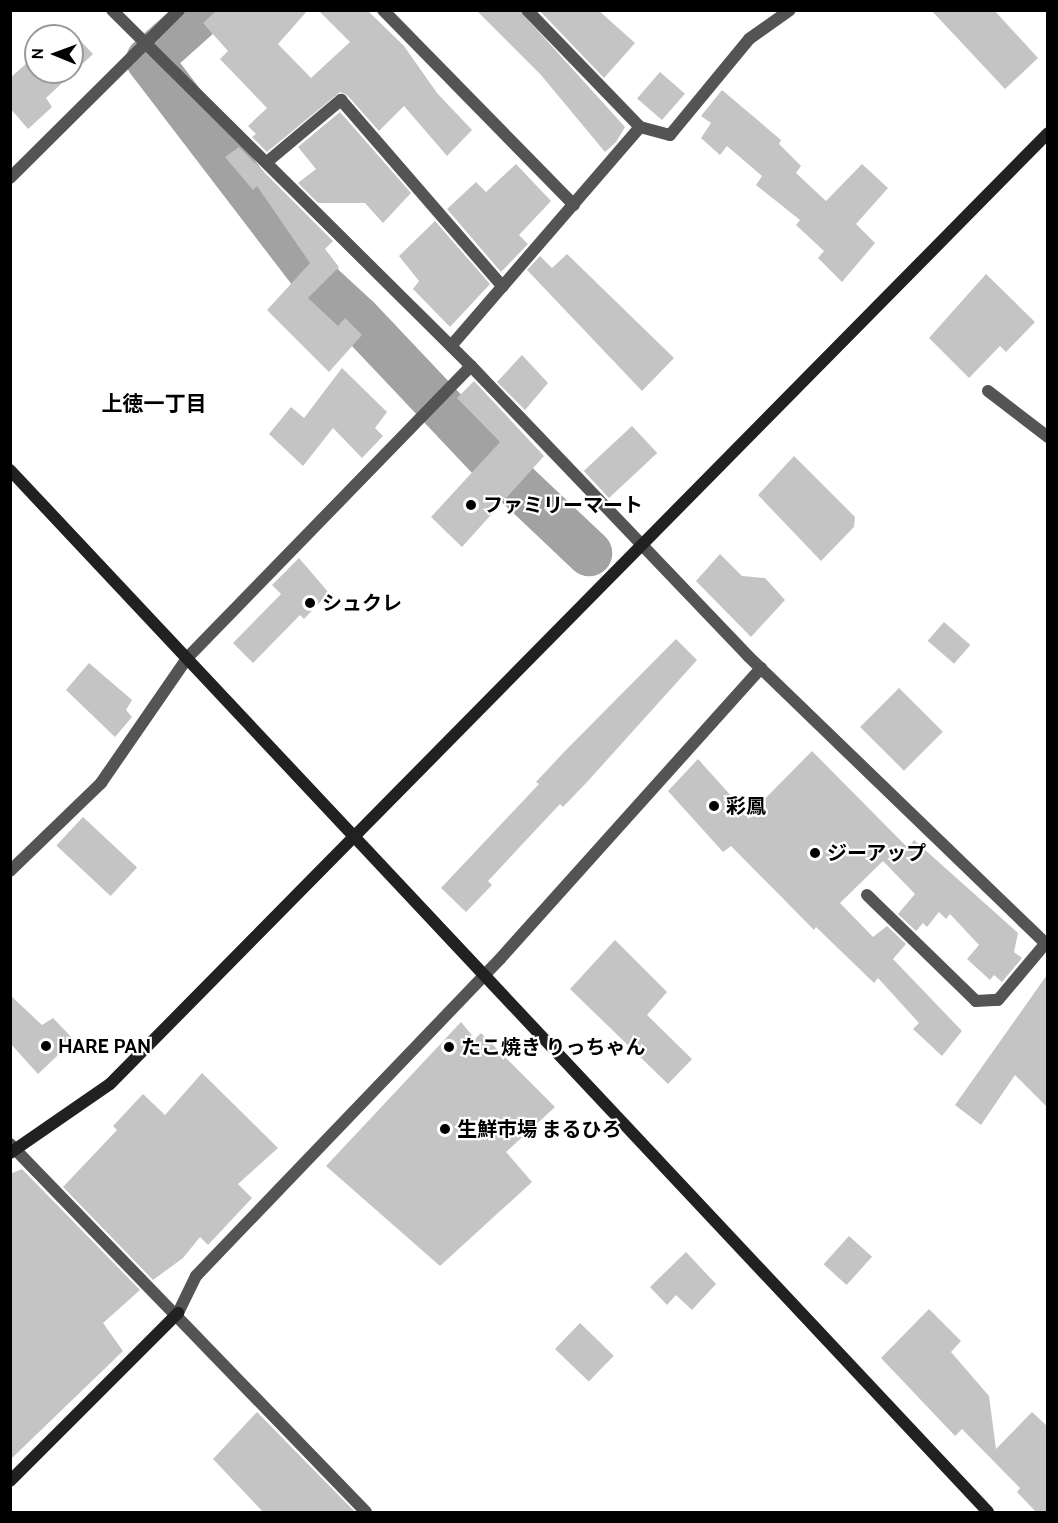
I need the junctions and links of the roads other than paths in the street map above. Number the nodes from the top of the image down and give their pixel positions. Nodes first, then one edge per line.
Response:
1 (112, 10) edge
2 (179, 10) edge
3 (383, 10) edge
4 (527, 10) edge
5 (790, 10) edge
6 (148, 42) junction
7 (640, 127) junction
8 (1047, 134) edge
9 (267, 162) junction
10 (10, 178) edge
11 (574, 204) junction
12 (503, 287) junction
13 (451, 346) junction
14 (471, 366) junction
15 (988, 392) dead end
16 (1047, 437) edge
17 (13, 478) edge
18 (643, 544) junction
19 (188, 657) junction
20 (761, 668) junction
21 (352, 835) junction
22 (10, 871) edge
23 (867, 895) dead end
24 (1046, 945) edge
25 (484, 975) junction
26 (13, 1149) edge
27 (178, 1313) junction
28 (10, 1481) edge
29 (366, 1512) edge
30 (988, 1512) edge

1 - 6 street
2 - 6 street
3 - 11 street
4 - 7 street
5 - 7 street
6 - 9 street
6 - 10 street
7 - 11 street
8 - 18 street
9 - 12 street
9 - 13 street
11 - 12 street
12 - 13 street
13 - 14 street
14 - 18 street
14 - 19 street
15 - 16 street
17 - 19 street
18 - 20 street
18 - 21 street
19 - 21 street
19 - 22 street
20 - 24 street
20 - 25 street
21 - 25 street
21 - 26 street
23 - 24 street
25 - 27 street
25 - 30 street
26 - 27 street
27 - 28 street
27 - 29 street

